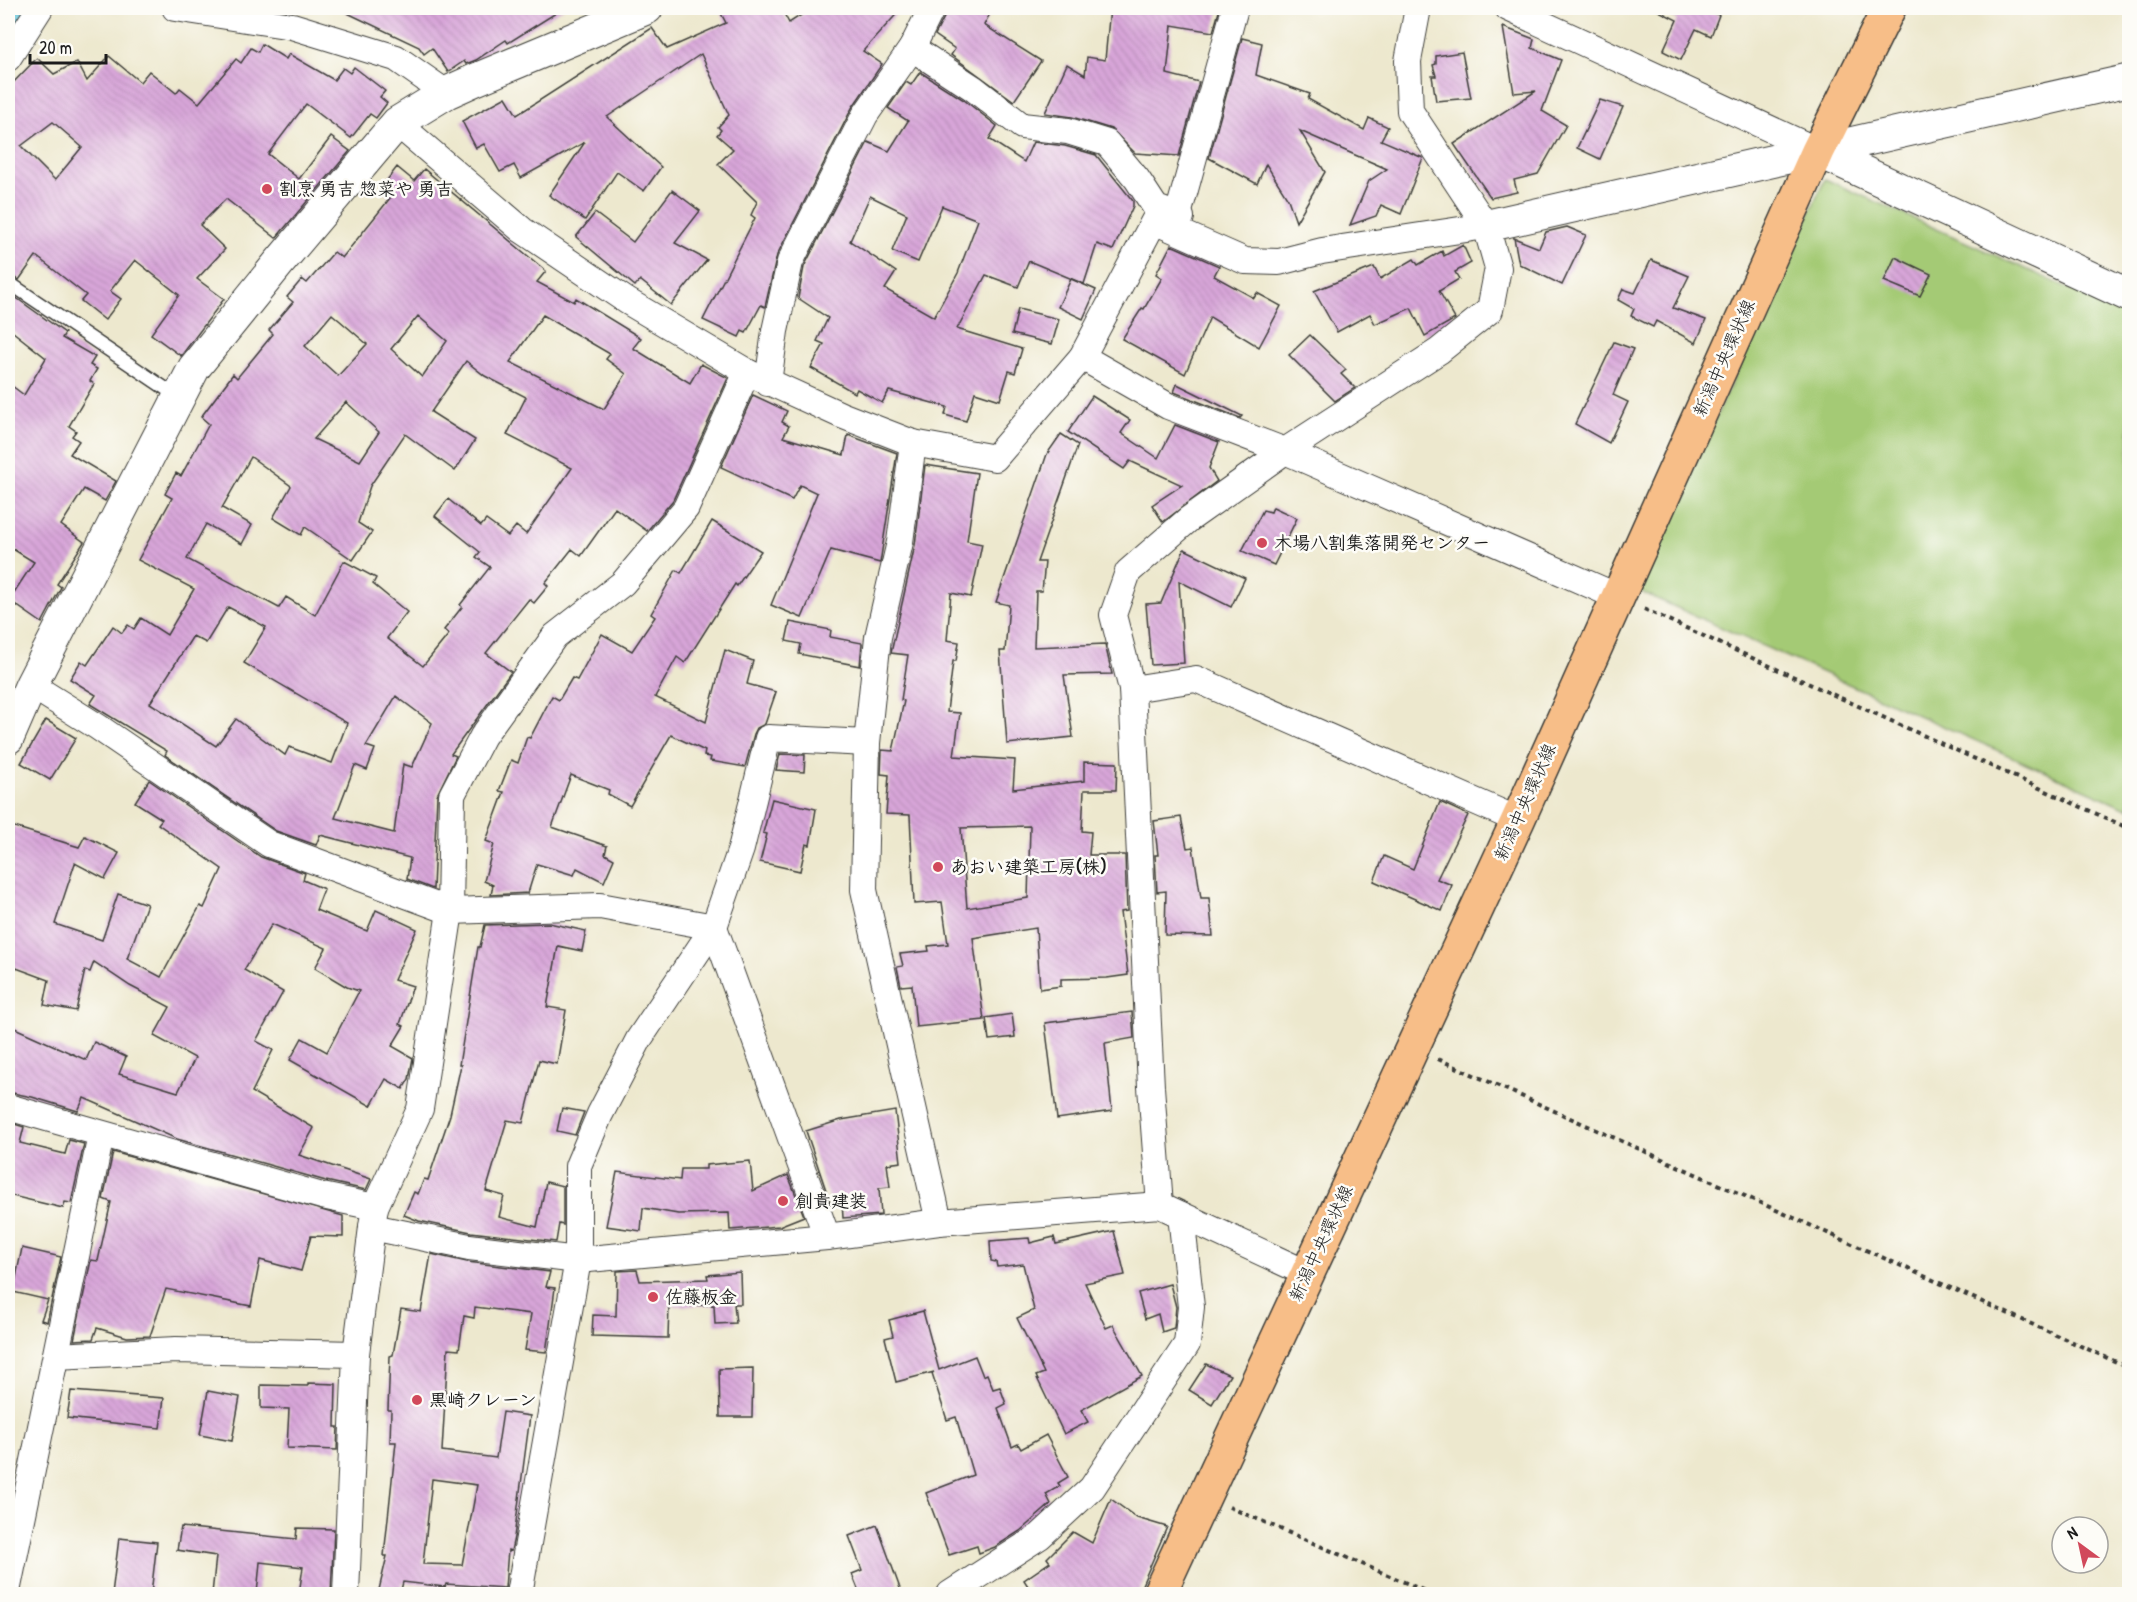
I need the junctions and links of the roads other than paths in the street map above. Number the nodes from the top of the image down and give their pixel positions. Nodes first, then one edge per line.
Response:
1 (40, 8) edge
2 (175, 8) edge
3 (647, 8) edge
4 (932, 8) edge
5 (1235, 8) edge
6 (1418, 8) edge
7 (1508, 8) edge
8 (1889, 8) edge
9 (912, 48) junction
10 (8, 58) edge
11 (2130, 80) edge
12 (446, 93) junction
13 (397, 123) junction
14 (1818, 151) junction
15 (1178, 214) junction
16 (1486, 226) junction
17 (1245, 261) junction
18 (8, 282) edge
19 (2130, 296) edge
20 (1082, 357) junction
21 (758, 377) junction
22 (179, 398) junction
23 (913, 443) junction
24 (1285, 451) junction
25 (1616, 596) junction
26 (31, 685) junction
27 (1132, 689) junction
28 (8, 738) edge
29 (867, 743) junction
30 (1518, 820) junction
31 (450, 911) junction
32 (714, 927) junction
33 (8, 1107) edge
34 (101, 1135) junction
35 (1171, 1210) junction
36 (373, 1217) junction
37 (939, 1222) junction
38 (827, 1237) junction
39 (578, 1260) junction
40 (1306, 1273) junction
41 (356, 1354) junction
42 (56, 1356) junction
43 (8, 1587) edge
44 (346, 1594) edge
45 (519, 1594) edge
46 (950, 1594) edge
47 (1159, 1594) edge

1 - 10 street
2 - 12 street
3 - 12 street
4 - 9 street
5 - 15 street
6 - 16 street
7 - 14 street
8 - 14 main road, 新潟中央環状線
9 - 15 street
9 - 21 street
11 - 14 street
12 - 13 street
13 - 21 street
13 - 22 street
14 - 16 street
14 - 19 street
14 - 25 main road, 新潟中央環状線
15 - 17 street
16 - 17 street
16 - 24 street
17 - 20 street
18 - 22 lane
20 - 23 street
20 - 24 street
21 - 23 street
21 - 31 street
22 - 26 street
23 - 29 street
24 - 25 street
24 - 27 street
25 - 30 main road, 新潟中央環状線
26 - 28 street
26 - 31 street
27 - 30 street
27 - 35 street
29 - 32 street
29 - 37 street
30 - 40 main road, 新潟中央環状線
31 - 32 street
31 - 36 street
32 - 38 street
32 - 39 street
33 - 34 street
34 - 36 street
34 - 42 street
35 - 37 street
35 - 40 street
35 - 46 street
36 - 39 street
36 - 41 street
37 - 38 street
38 - 39 street
39 - 45 street
40 - 47 main road, 新潟中央環状線
41 - 42 street
41 - 44 street
42 - 43 street

